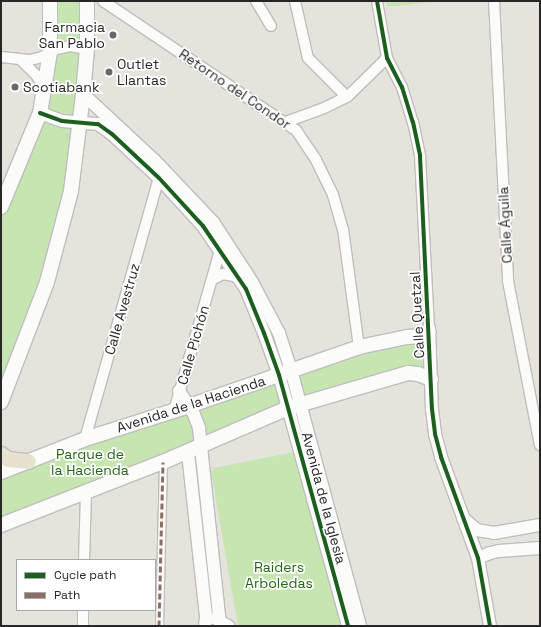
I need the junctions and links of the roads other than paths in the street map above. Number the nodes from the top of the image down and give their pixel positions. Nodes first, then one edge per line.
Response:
1 (50, 1) edge
2 (88, 1) edge
3 (103, 1) edge
4 (256, 1) edge
5 (295, 1) edge
6 (377, 1) edge
7 (494, 1) edge
8 (271, 26) dead end
9 (87, 49) junction
10 (50, 52) junction
11 (1, 57) edge
12 (387, 58) junction
13 (21, 60) junction
14 (45, 89) junction
15 (83, 94) junction
16 (347, 98) junction
17 (40, 113) junction
18 (286, 122) junction
19 (79, 123) junction
20 (159, 178) junction
21 (1, 207) edge
22 (220, 251) junction
23 (238, 277) junction
24 (212, 280) junction
25 (429, 330) junction
26 (359, 347) junction
27 (285, 372) junction
28 (431, 379) junction
29 (180, 390) junction
30 (1, 402) edge
31 (189, 406) junction
32 (294, 406) junction
33 (174, 411) junction
34 (85, 439) junction
35 (540, 446) edge
36 (201, 447) junction
37 (188, 452) junction
38 (1, 454) edge
39 (28, 461) junction
40 (164, 462) junction
41 (1, 472) edge
42 (86, 492) junction
43 (462, 517) junction
44 (1, 525) edge
45 (540, 525) edge
46 (540, 548) edge
47 (478, 558) junction
48 (84, 559) edge
49 (83, 611) edge
50 (206, 622) edge
51 (224, 624) edge
52 (82, 626) edge
53 (159, 626) edge
54 (348, 626) edge
55 (360, 626) edge
56 (490, 626) edge

1 - 10 main road
2 - 9 main road
3 - 18 street, Retorno del Condor
4 - 8 street
5 - 16 street
6 - 12 street, Calle Quetzal
7 - 35 street, Calle Águila
9 - 10 street
9 - 15 main road
10 - 13 street
10 - 14 main road
11 - 13 street
12 - 16 street
12 - 25 street, Calle Quetzal
13 - 14 street
14 - 17 main road
15 - 19 main road
15 - 27 street
16 - 18 street
17 - 19 street
17 - 21 main road
18 - 26 street, Retorno del Condor
19 - 20 street
19 - 30 main road
20 - 22 street
20 - 34 street, Calle Avestruz
22 - 23 street
22 - 24 street, Calle Pichón
23 - 24 street
23 - 27 street
24 - 29 street, Calle Pichón
25 - 26 main road, Avenida de la Hacienda
25 - 28 street, Calle Quetzal
26 - 27 main road, Avenida de la Hacienda
27 - 31 main road, Avenida de la Hacienda
27 - 32 street, Avenida de la Iglesia
28 - 32 main road
28 - 43 street, Calle Quetzal
29 - 31 street
29 - 33 street, Calle Pichón
31 - 33 main road, Avenida de la Hacienda
31 - 36 street
32 - 36 main road
32 - 54 street, Avenida de la Iglesia
32 - 55 street, Avenida de la Iglesia
33 - 34 main road, Avenida de la Hacienda
34 - 39 main road, Avenida de la Hacienda
36 - 37 main road
36 - 51 street
37 - 40 main road
37 - 50 street
38 - 39 main road
39 - 41 main road, Avenida de la Hacienda
40 - 42 main road
40 - 53 street
42 - 44 main road
42 - 48 street
43 - 45 street
43 - 47 street, Calle Quetzal
46 - 47 street
47 - 56 street, Calle Quetzal
49 - 52 street
50 - 51 street

